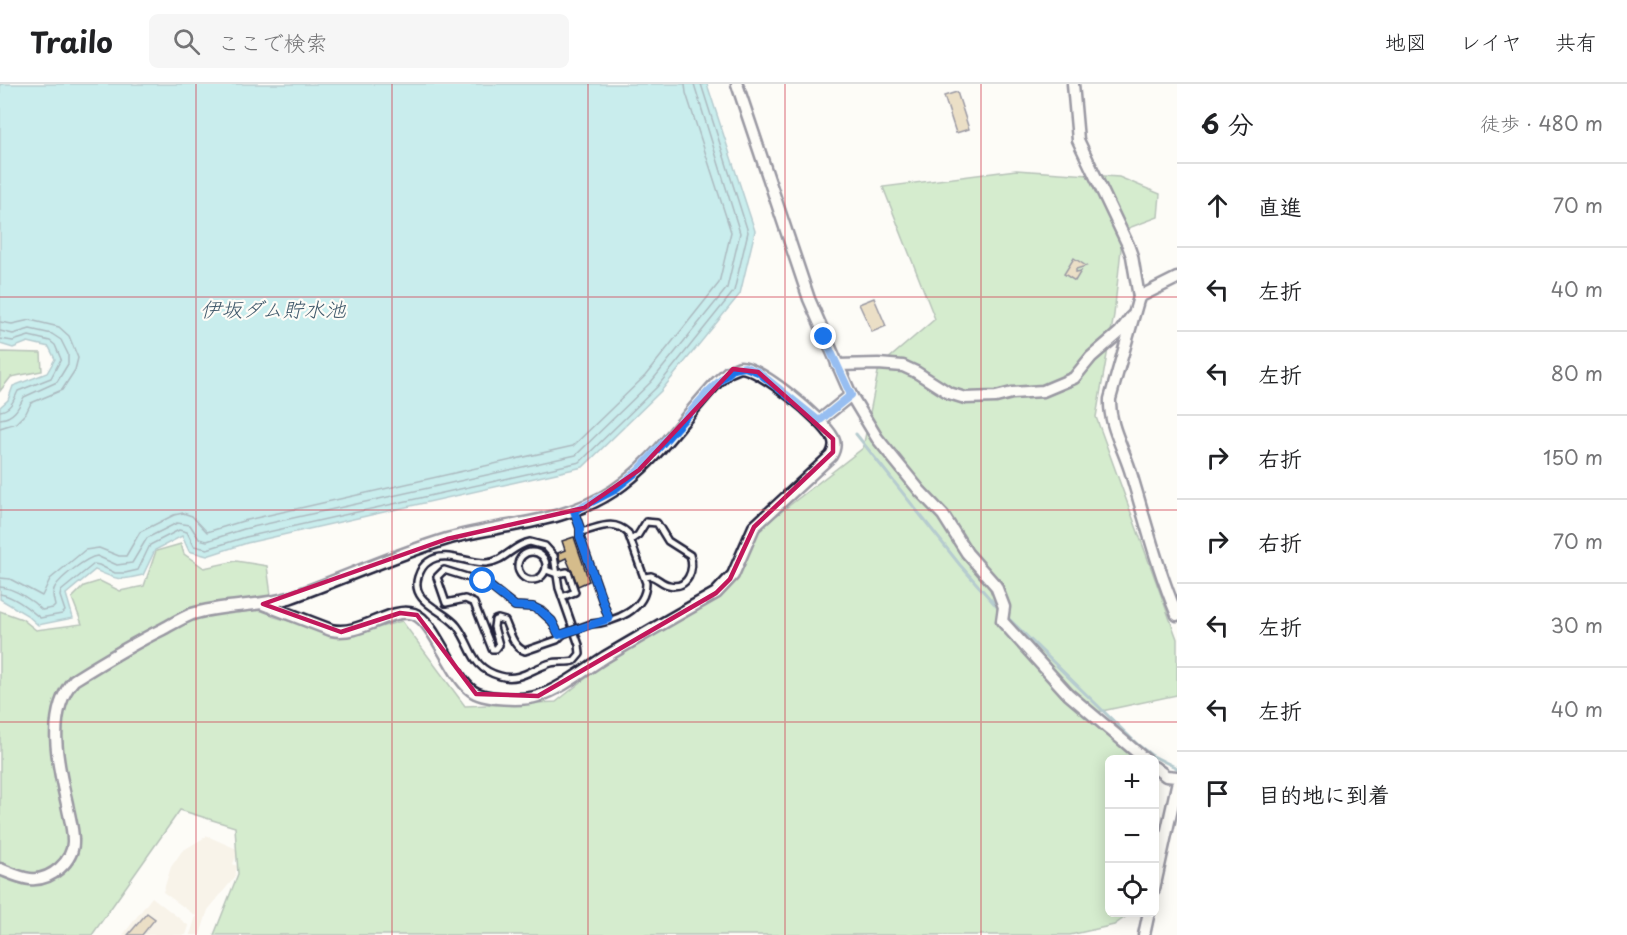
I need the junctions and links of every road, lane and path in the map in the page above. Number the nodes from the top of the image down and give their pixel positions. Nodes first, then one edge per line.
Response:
1 (737, 84) edge
2 (1073, 84) edge
3 (1177, 278) edge
4 (1139, 297) junction
5 (1137, 310) junction
6 (837, 365) junction
7 (851, 395) junction
8 (819, 421) junction
9 (574, 511) junction
10 (580, 532) junction
11 (631, 540) junction
12 (546, 570) junction
13 (557, 574) junction
14 (645, 577) junction
15 (562, 597) junction
16 (263, 604) junction
17 (1177, 615) edge
18 (609, 619) junction
19 (561, 635) junction
20 (1141, 755) edge
21 (1159, 770) edge
22 (1177, 777) edge
23 (1177, 785) edge
24 (0, 869) edge
25 (1159, 870) edge
26 (1148, 917) edge
27 (1144, 935) edge

1 - 6 street
2 - 4 street
3 - 4 street
4 - 5 street
5 - 6 street
5 - 17 street
6 - 7 street
7 - 8 street
7 - 20 street
8 - 9 street
8 - 16 street
9 - 10 lane
9 - 16 street
10 - 11 lane
10 - 18 lane
11 - 14 lane
11 - 14 lane
12 - 12 lane
12 - 13 lane
13 - 15 lane
13 - 15 lane
13 - 15 lane
14 - 18 lane
16 - 24 street
18 - 19 lane, bridge
19 - 19 lane
21 - 22 street
23 - 25 street
26 - 27 street

